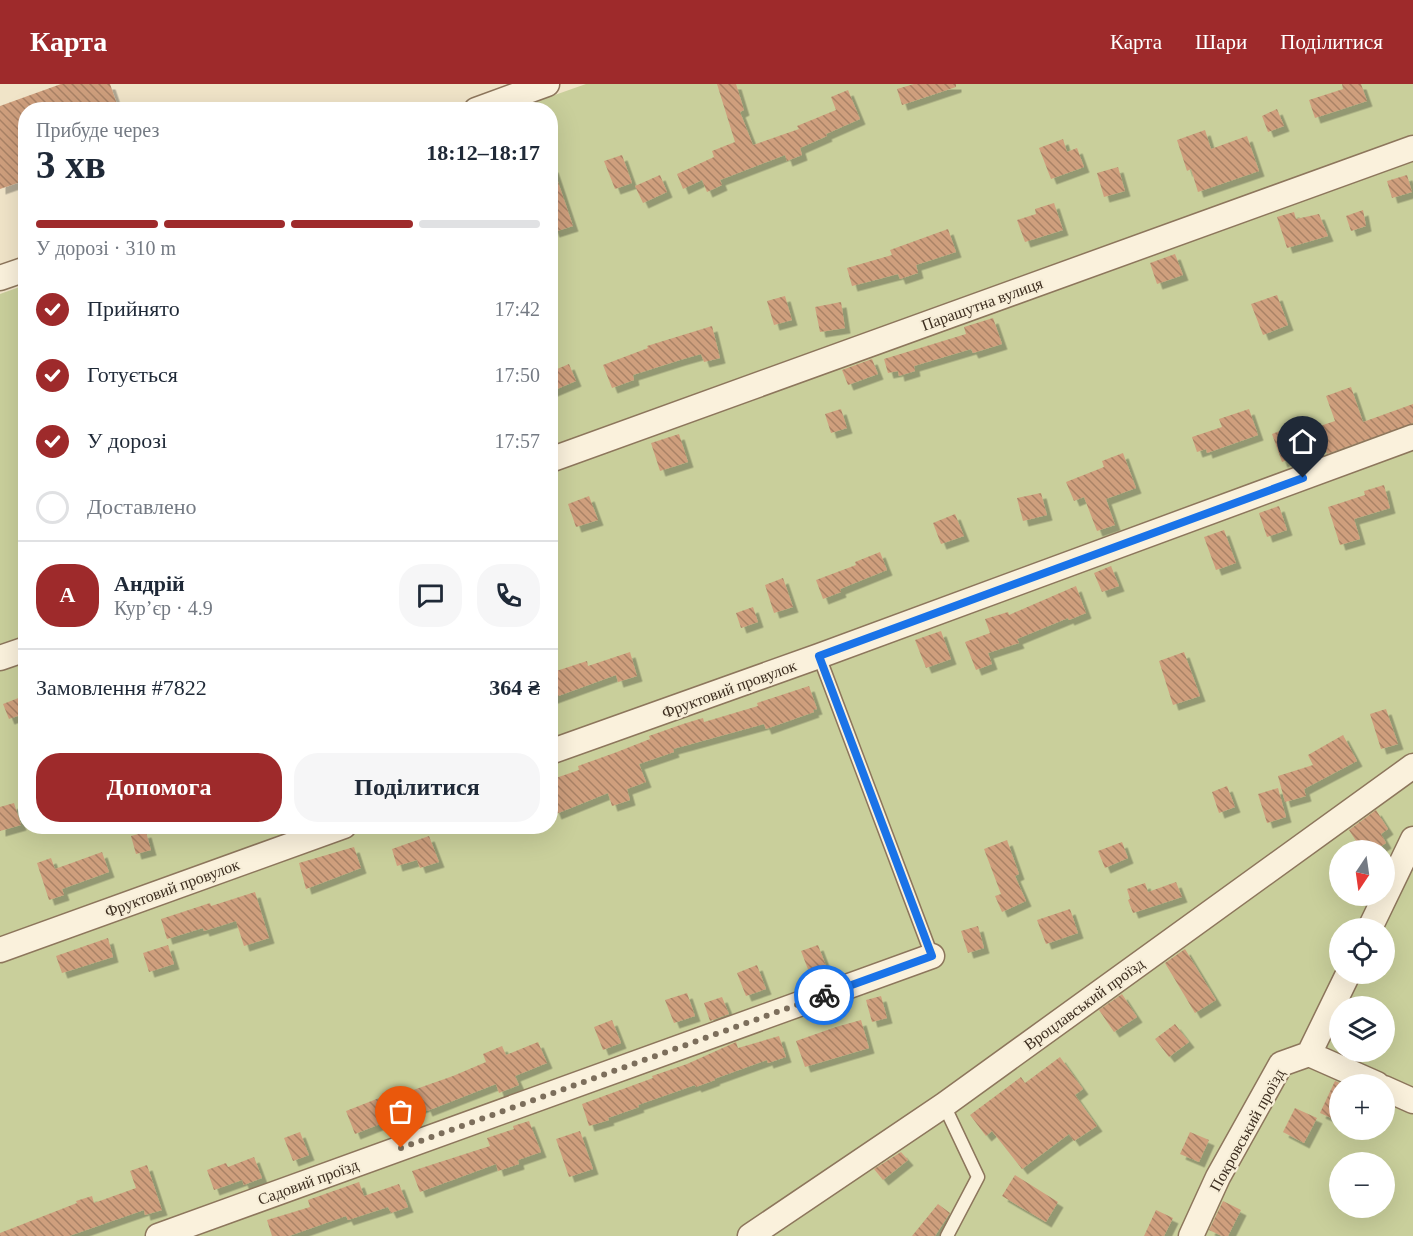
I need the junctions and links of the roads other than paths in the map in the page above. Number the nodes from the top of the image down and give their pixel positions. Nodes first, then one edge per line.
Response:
1 (548, 84) edge
2 (498, 102) edge
3 (1413, 148) edge
4 (18, 272) edge
5 (0, 278) edge
6 (1413, 438) edge
7 (558, 456) edge
8 (18, 652) edge
9 (819, 656) junction
10 (0, 658) edge
11 (558, 749) edge
12 (1413, 766) edge
13 (322, 834) edge
14 (1413, 839) edge
15 (1375, 918) edge
16 (0, 950) edge
17 (932, 956) joint
18 (1343, 984) edge
19 (1309, 1054) junction
20 (1354, 1074) edge
21 (1395, 1093) edge
22 (1413, 1101) edge
23 (944, 1105) junction
24 (158, 1236) edge
25 (750, 1236) edge
26 (947, 1236) edge
27 (1191, 1236) edge

1 - 2 street
3 - 7 street, Парашутна вулиця
4 - 5 street
6 - 9 street, Фруктовий провулок
8 - 10 street
9 - 11 street, Фруктовий провулок
9 - 17 lane
12 - 23 street, Вроцлавський проїзд
13 - 16 street, Фруктовий провулок
14 - 15 street
17 - 24 street, Садовий проїзд
18 - 19 street
19 - 20 street
19 - 27 street, Покровський проїзд
21 - 22 street
23 - 25 street, Вроцлавський проїзд
23 - 26 lane

